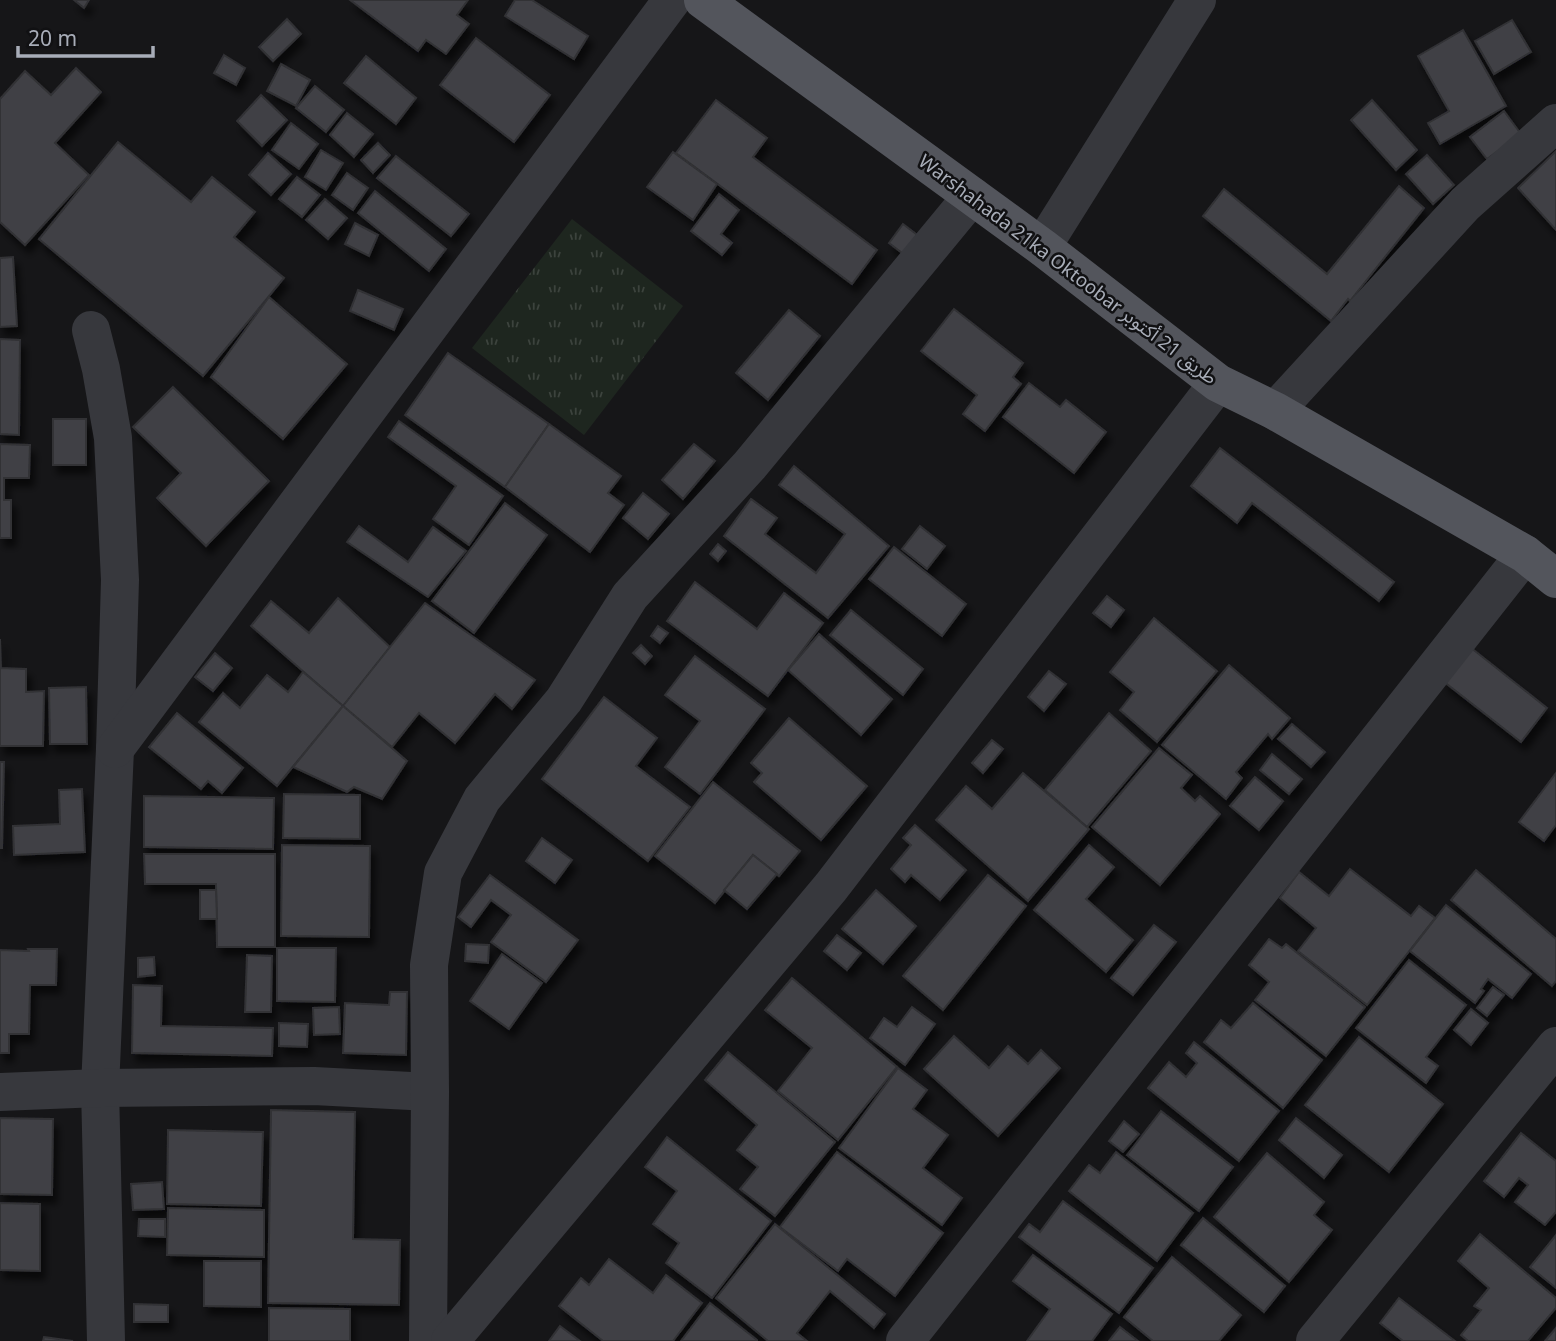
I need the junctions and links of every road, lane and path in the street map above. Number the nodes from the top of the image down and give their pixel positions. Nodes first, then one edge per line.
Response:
1 (672, 0) edge
2 (703, 0) edge
3 (1197, 0) edge
4 (1556, 122) edge
5 (972, 196) junction
6 (1042, 247) junction
7 (91, 330) dead end
8 (1218, 383) junction
9 (1275, 411) junction
10 (1525, 554) junction
11 (1556, 579) edge
12 (115, 749) junction
13 (1556, 1046) edge
14 (100, 1088) junction
15 (0, 1092) edge
16 (430, 1092) junction
17 (106, 1341) edge
18 (428, 1341) edge
19 (450, 1341) edge
20 (905, 1341) edge
21 (1315, 1341) edge

1 - 12 street
2 - 5 main road, Warshahada 21ka Oktoobar طريق 21 أكتوبر
3 - 6 street
4 - 9 street
5 - 6 main road, Warshahada 21ka Oktoobar طريق 21 أكتوبر
5 - 16 street
6 - 8 main road, Warshahada 21ka Oktoobar طريق 21 أكتوبر
7 - 12 street
8 - 9 main road, Warshahada 21ka Oktoobar طريق 21 أكتوبر
8 - 19 street
9 - 10 main road, Warshahada 21ka Oktoobar طريق 21 أكتوبر
10 - 11 main road, Warshahada 21ka Oktoobar طريق 21 أكتوبر
10 - 20 street
12 - 14 street
13 - 21 street
14 - 15 street
14 - 16 street
14 - 17 street
16 - 18 street

